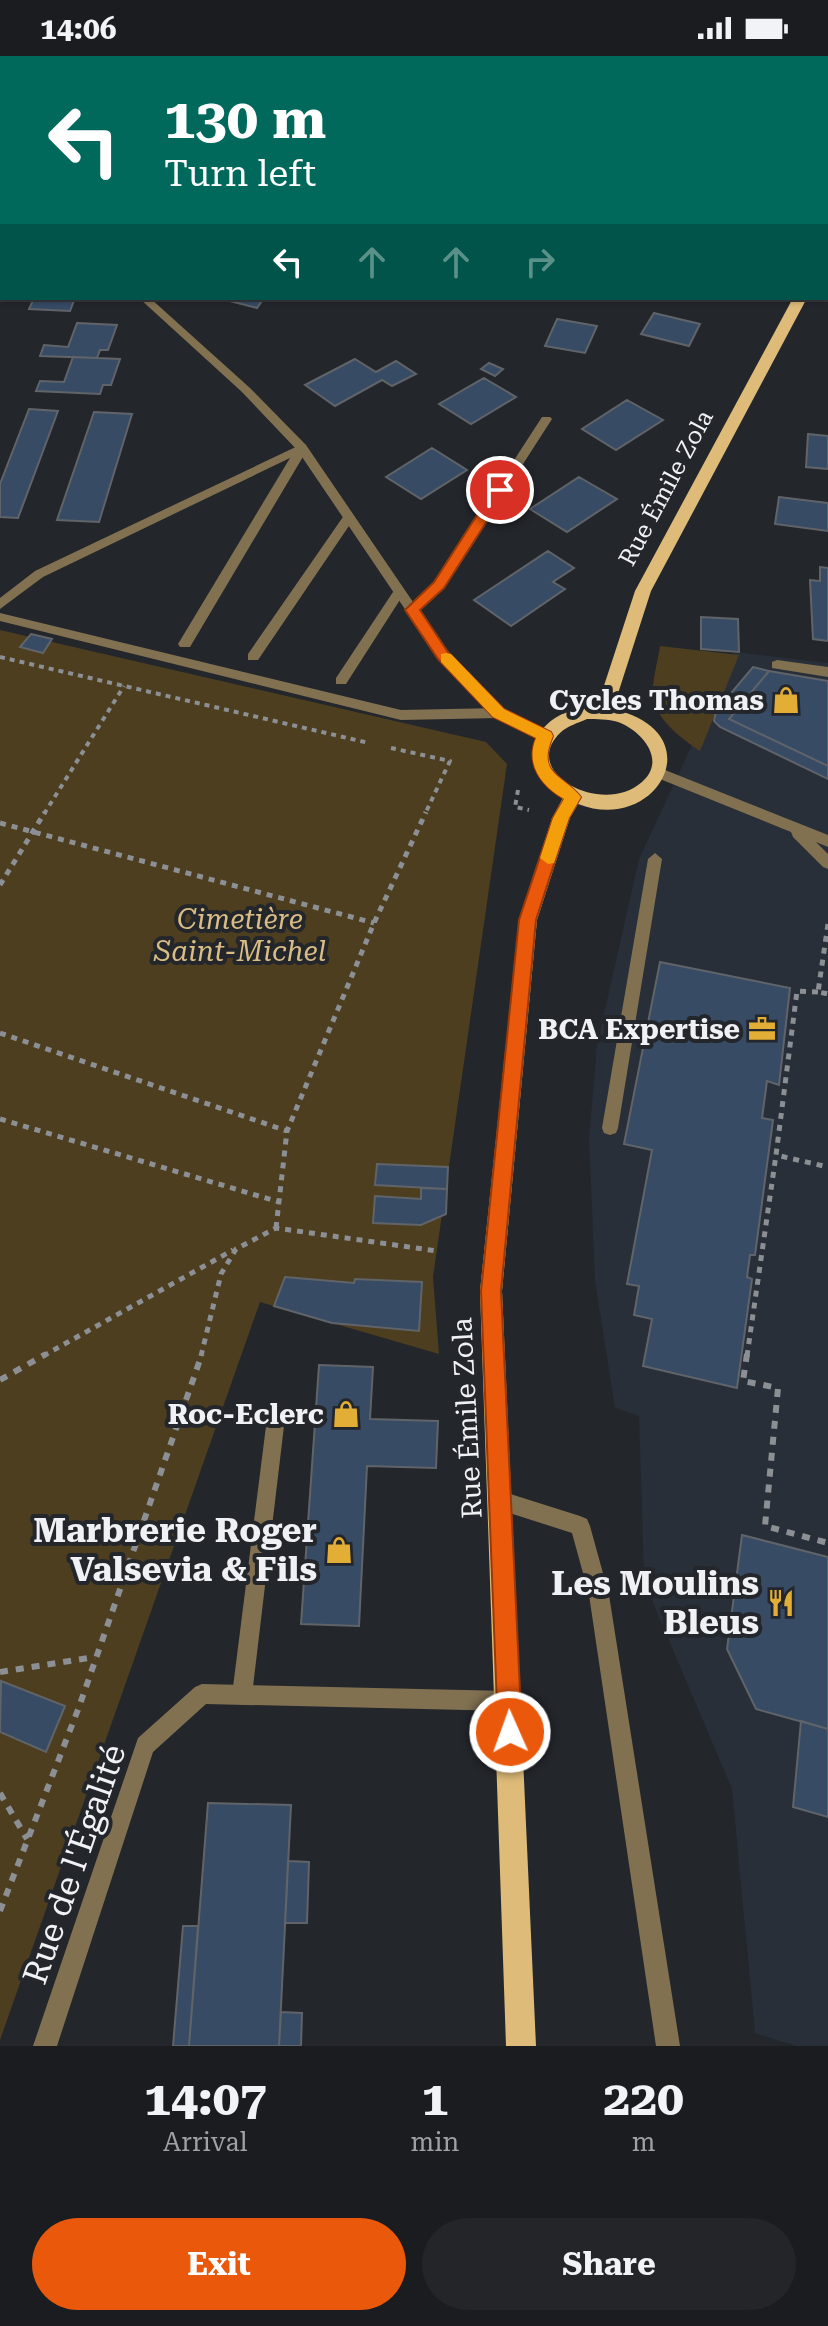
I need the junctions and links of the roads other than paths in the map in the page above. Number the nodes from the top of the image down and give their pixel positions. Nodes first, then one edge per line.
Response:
1 (146, 300) edge
2 (799, 300) edge
3 (546, 419) dead end
4 (302, 448) junction
5 (349, 517) junction
6 (399, 592) junction
7 (0, 605) edge
8 (412, 610) junction
9 (0, 617) edge
10 (185, 644) dead end
11 (253, 657) dead end
12 (777, 665) dead end
13 (828, 672) edge
14 (341, 681) dead end
15 (499, 713) junction
16 (603, 713) junction
17 (545, 736) junction
18 (660, 773) junction
19 (573, 797) junction
20 (791, 826) junction
21 (828, 841) edge
22 (655, 859) dead end
23 (828, 863) edge
24 (610, 1128) dead end
25 (275, 1426) dead end
26 (501, 1501) junction
27 (242, 1695) junction
28 (508, 1701) junction
29 (45, 2046) edge
30 (521, 2046) edge
31 (668, 2046) edge

1 - 4 street
2 - 16 main road, Rue Émile Zola
3 - 8 street
4 - 5 street
4 - 7 street
4 - 10 street
5 - 6 street
5 - 11 street
6 - 8 street
6 - 14 street
8 - 15 street
9 - 15 street
12 - 13 street
15 - 17 street
16 - 17 main road
16 - 18 main road
17 - 19 main road
18 - 19 main road
18 - 20 street
19 - 26 main road, Rue Émile Zola
20 - 21 street
20 - 23 street
22 - 24 street
25 - 27 street
26 - 28 main road, Rue Émile Zola
26 - 31 street
27 - 28 street, Rue de l'Égalité
27 - 29 street, Rue de l'Égalité
28 - 30 main road, Rue Émile Zola

